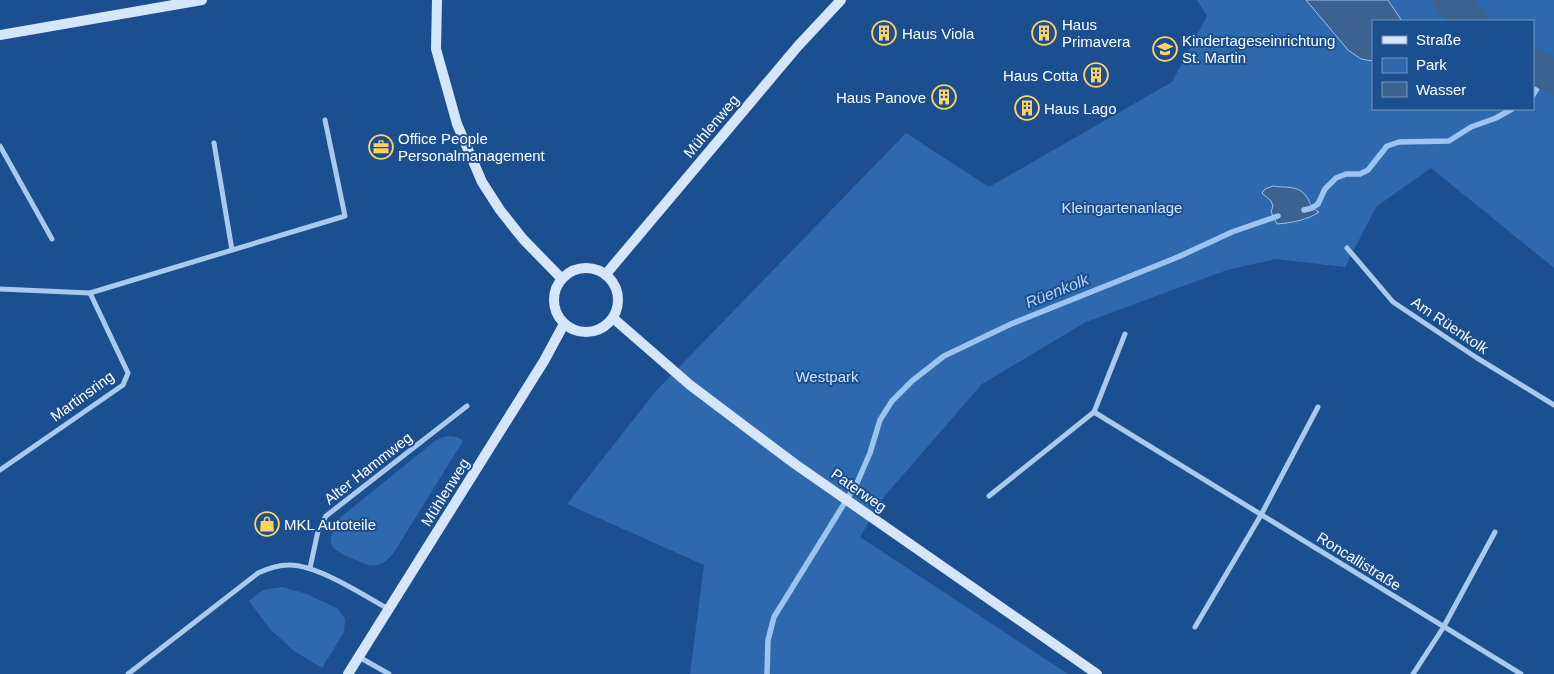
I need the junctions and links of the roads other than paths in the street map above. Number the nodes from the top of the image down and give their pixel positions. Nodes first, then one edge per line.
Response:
1 (202, 0) edge
2 (436, 0) edge
3 (841, 0) edge
4 (0, 35) edge
5 (325, 120) dead end
6 (214, 143) dead end
7 (0, 146) edge
8 (52, 239) dead end
9 (1347, 248) dead end
10 (232, 250) junction
11 (606, 274) junction
12 (561, 278) junction
13 (0, 289) edge
14 (90, 293) junction
15 (613, 318) junction
16 (564, 324) junction
17 (1125, 334) dead end
18 (1554, 405) edge
19 (467, 406) dead end
20 (1318, 407) dead end
21 (1094, 412) junction
22 (0, 470) edge
23 (989, 496) dead end
24 (1261, 515) junction
25 (1495, 532) dead end
26 (310, 568) junction
27 (389, 610) junction
28 (1195, 627) dead end
29 (1443, 628) junction
30 (359, 657) junction
31 (128, 674) edge
32 (348, 674) edge
33 (389, 674) edge
34 (1097, 674) edge
35 (1413, 674) edge
36 (1520, 674) edge

1 - 4 main road
2 - 12 main road
3 - 11 main road, Mühlenweg
5 - 10 street
6 - 10 street
7 - 8 street
9 - 18 street, Am Rüenkolk
10 - 14 street
11 - 12 main road
11 - 15 main road
12 - 16 main road
13 - 14 street
14 - 22 street, Martinsring
15 - 16 main road
15 - 34 main road, Paterweg
16 - 27 main road, Mühlenweg
17 - 21 street
19 - 26 street, Alter Hammweg
20 - 24 street
21 - 23 street
21 - 24 street, Roncallistraße
24 - 28 street
24 - 29 street, Roncallistraße
25 - 29 street
26 - 27 street
26 - 31 street
27 - 30 main road, Mühlenweg
29 - 35 street
29 - 36 street, Roncallistraße
30 - 32 main road, Mühlenweg
30 - 33 street

